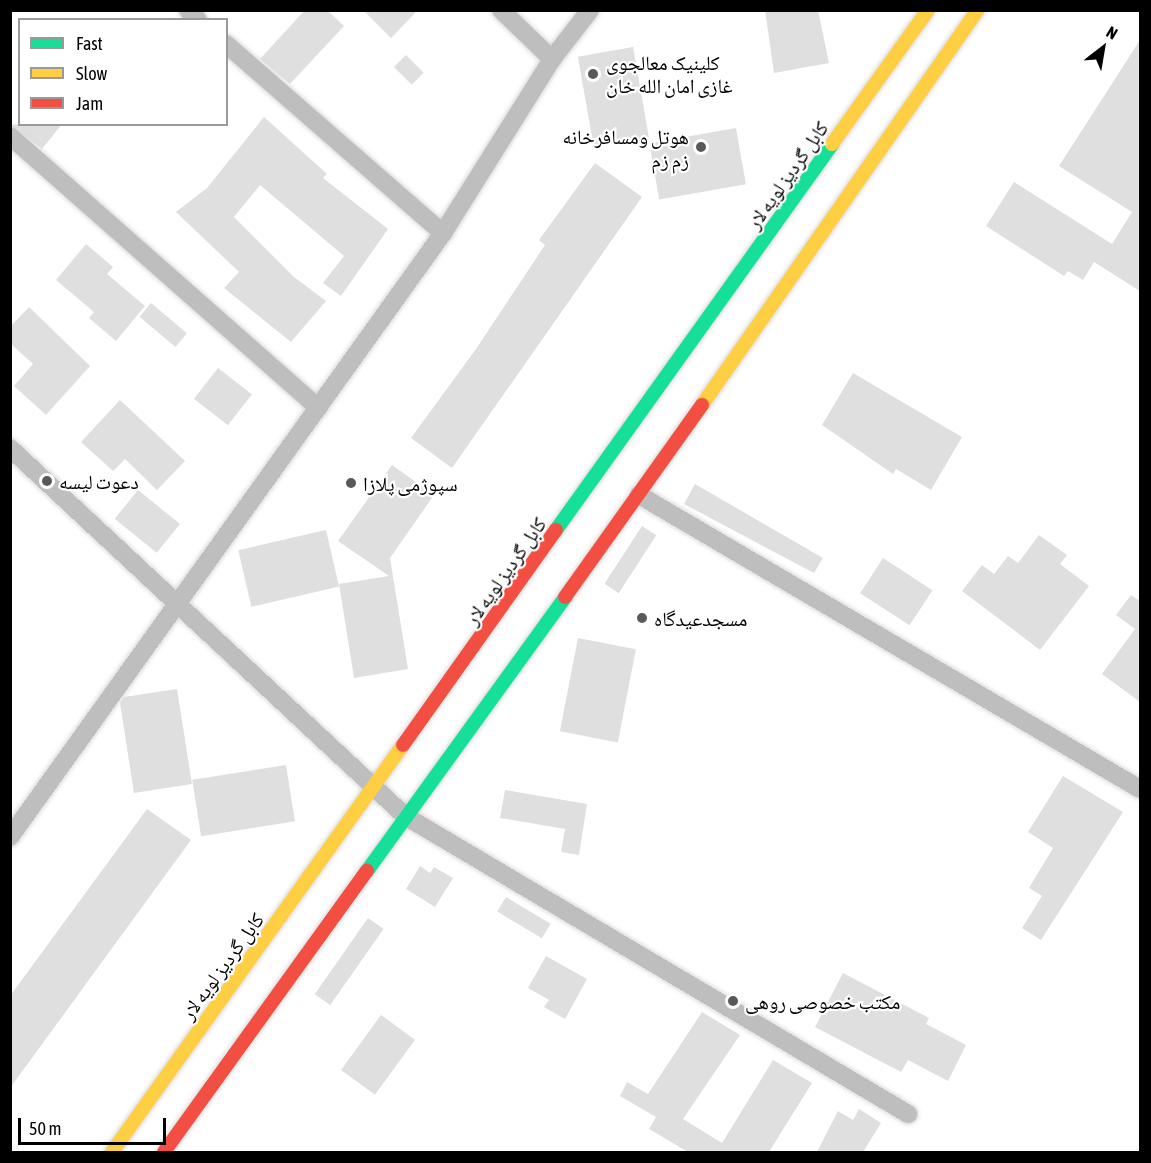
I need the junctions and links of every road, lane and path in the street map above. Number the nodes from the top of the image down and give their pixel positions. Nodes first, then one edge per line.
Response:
1 (501, 10) edge
2 (590, 10) edge
3 (928, 10) edge
4 (978, 10) edge
5 (228, 46) edge
6 (552, 59) junction
7 (10, 136) edge
8 (443, 233) junction
9 (318, 408) junction
10 (10, 448) edge
11 (639, 495) junction
12 (177, 604) junction
13 (375, 787) junction
14 (1140, 789) edge
15 (405, 816) junction
16 (10, 837) edge
17 (908, 1114) dead end
18 (112, 1152) edge
19 (164, 1152) edge

1 - 6 street
2 - 6 street
3 - 13 highway, کابل گردیز لویه لار
4 - 11 highway
5 - 8 street
6 - 8 street
7 - 9 street
8 - 9 street
9 - 12 street
10 - 12 street
11 - 14 street
11 - 15 highway
12 - 13 street
12 - 16 street
13 - 15 street
13 - 18 highway, کابل گردیز لویه لار
15 - 17 street
15 - 19 highway

